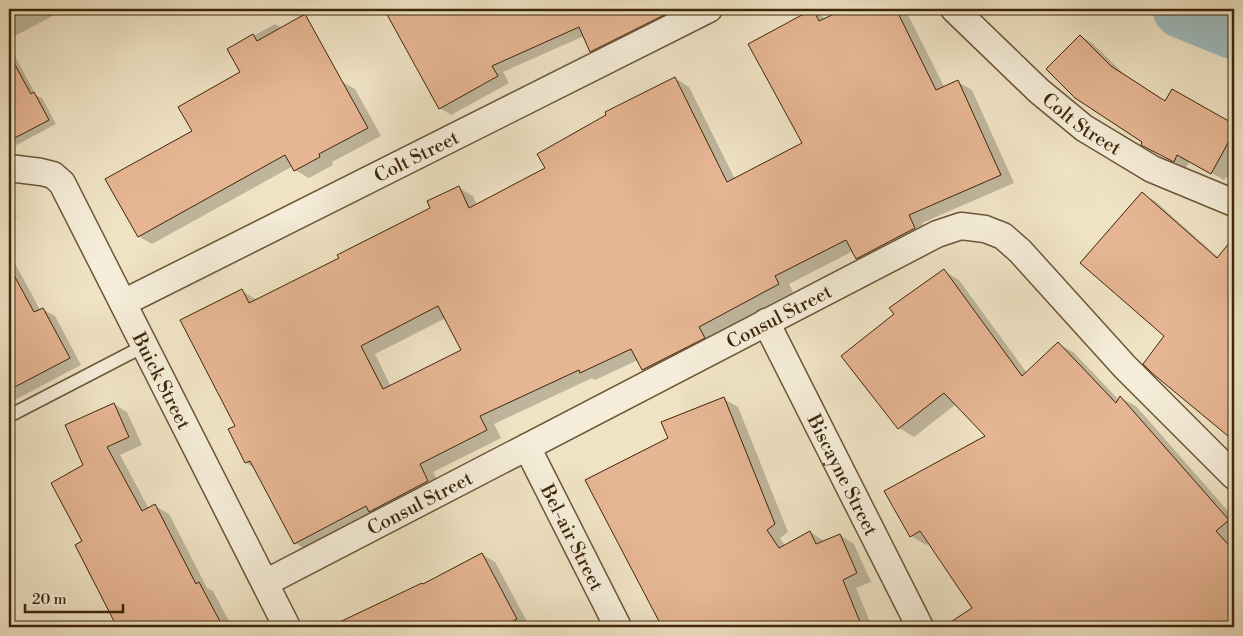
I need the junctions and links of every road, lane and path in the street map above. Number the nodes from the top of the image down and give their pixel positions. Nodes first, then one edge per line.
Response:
1 (709, 9) edge
2 (954, 9) edge
3 (9, 168) edge
4 (1234, 203) edge
5 (123, 303) junction
6 (766, 322) junction
7 (144, 346) junction
8 (9, 416) edge
9 (527, 447) junction
10 (1234, 476) edge
11 (264, 583) junction
12 (287, 627) edge
13 (618, 627) edge
14 (920, 627) edge

1 - 5 street, Colt Street
2 - 4 street, Colt Street
3 - 5 street, Buick Street
5 - 7 street, Buick Street
6 - 9 street, Consul Street
6 - 10 street, Consul Street
6 - 14 street, Biscayne Street
7 - 8 lane
7 - 11 street, Buick Street
9 - 11 street, Consul Street
9 - 13 street, Bel-air Street
11 - 12 street, Buick Street

